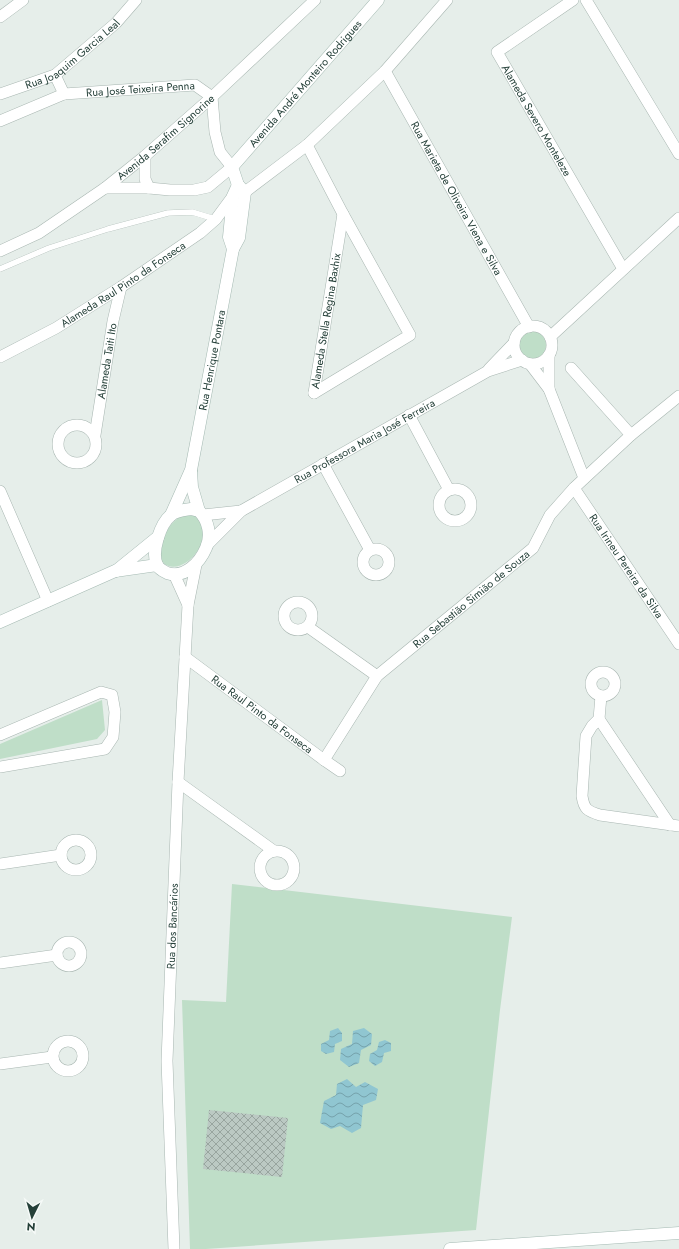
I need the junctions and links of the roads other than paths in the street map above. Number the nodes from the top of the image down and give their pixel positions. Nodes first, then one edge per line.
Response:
1 (23, 0) edge
2 (136, 0) edge
3 (315, 0) edge
4 (378, 0) edge
5 (447, 0) edge
6 (573, 0) edge
7 (586, 0) edge
8 (0, 17) edge
9 (385, 71) junction
10 (55, 75) junction
11 (0, 94) edge
12 (64, 94) junction
13 (212, 96) junction
14 (0, 121) edge
15 (307, 145) junction
16 (679, 154) edge
17 (144, 156) junction
18 (232, 167) junction
19 (105, 188) junction
20 (149, 188) junction
21 (239, 191) junction
22 (343, 214) junction
23 (679, 218) edge
24 (216, 219) junction
25 (0, 251) edge
26 (0, 269) edge
27 (623, 269) junction
28 (121, 287) junction
29 (529, 327) junction
30 (550, 337) junction
31 (514, 343) junction
32 (549, 355) junction
33 (0, 357) edge
34 (526, 362) junction
35 (571, 368) dead end
36 (488, 371) junction
37 (549, 389) junction
38 (679, 396) edge
39 (409, 416) junction
40 (95, 435) dead end
41 (631, 435) junction
42 (323, 464) junction
43 (191, 470) junction
44 (584, 478) junction
45 (574, 488) junction
46 (449, 490) dead end
47 (0, 491) edge
48 (241, 511) junction
49 (201, 513) junction
50 (170, 515) junction
51 (158, 537) junction
52 (208, 545) junction
53 (370, 550) dead end
54 (157, 565) junction
55 (196, 565) junction
56 (115, 571) junction
57 (174, 574) junction
58 (48, 601) junction
59 (188, 605) junction
60 (0, 622) edge
61 (308, 627) dead end
62 (679, 644) edge
63 (185, 658) junction
64 (377, 676) junction
65 (601, 696) dead end
66 (599, 719) junction
67 (0, 735) edge
68 (324, 760) junction
69 (0, 767) edge
70 (340, 771) dead end
71 (178, 782) junction
72 (674, 826) edge
73 (274, 852) dead end
74 (61, 855) dead end
75 (0, 864) edge
76 (57, 956) dead end
77 (0, 963) edge
78 (52, 1057) dead end
79 (0, 1064) edge
80 (679, 1233) edge
81 (174, 1249) edge
82 (456, 1249) edge

1 - 8 street
2 - 10 street, Rua Joaquim Garcia Leal
3 - 13 street, Avenida Serafim Signorine
4 - 18 street, Avenida André Monteiro Rodrigues
5 - 9 street, Alameda Raul Pinto da Fonseca
6 - 27 street, Alameda Severo Monteleze
7 - 16 street
9 - 15 street, Alameda Raul Pinto da Fonseca
9 - 29 street, Rua Marieta de Oliveira Viena e Silva
10 - 11 street, Rua Joaquim Garcia Leal
10 - 12 street
12 - 13 street, Rua José Teixeira Penna
12 - 14 street
13 - 17 street, Avenida Serafim Signorine
13 - 18 street
15 - 21 street, Alameda Raul Pinto da Fonseca
15 - 22 street, Alameda Stella Regina Baxhix
17 - 19 street, Avenida Serafim Signorine
17 - 20 street
18 - 20 street, Avenida André Monteiro Rodrigues
18 - 21 street
19 - 20 street, Avenida André Monteiro Rodrigues
19 - 25 street, Avenida Serafim Signorine
21 - 24 street, Alameda Raul Pinto da Fonseca
21 - 43 street, Rua Henrique Pontara
22 - 22 street, Alameda Stella Regina Baxhix
23 - 27 street
24 - 26 lane
24 - 28 street, Alameda Raul Pinto da Fonseca
27 - 30 street
28 - 33 street, Alameda Raul Pinto da Fonseca
28 - 40 street, Alameda Taiti Ito
29 - 30 street
29 - 31 street
30 - 32 street
31 - 34 street
31 - 36 street, Rua Professora Maria José Ferreira
32 - 34 street
32 - 37 street
34 - 36 street, Rua Professora Maria José Ferreira
34 - 37 street
35 - 41 street
36 - 39 street, Rua Professora Maria José Ferreira
37 - 44 street
38 - 41 street, Rua Sebastião Simião de Souza
39 - 42 street, Rua Professora Maria José Ferreira
39 - 46 street
41 - 44 street, Rua Sebastião Simião de Souza
42 - 48 street, Rua Professora Maria José Ferreira
42 - 53 street
43 - 49 street, Rua Henrique Pontara
43 - 50 street, Rua Henrique Pontara
44 - 45 street, Rua Sebastião Simião de Souza
45 - 62 street, Rua Irineu Pereira da Silva
45 - 64 street, Rua Sebastião Simião de Souza
47 - 58 street
48 - 49 street, Rua Professora Maria José Ferreira
48 - 52 street, Rua Professora Maria José Ferreira
49 - 50 street
49 - 52 street
50 - 51 street
51 - 54 street
51 - 56 street
52 - 55 street
54 - 56 street
54 - 57 street
55 - 57 street
55 - 59 street, Rua dos Bancários
56 - 58 street
57 - 59 street, Rua dos Bancários
58 - 60 street
59 - 63 street, Rua dos Bancários
61 - 64 street
63 - 68 street, Rua Raul Pinto da Fonseca
63 - 71 street, Rua dos Bancários
64 - 68 street, Rua Sebastião Simião de Souza
65 - 66 street
66 - 72 street
66 - 72 street
67 - 69 street
68 - 70 street, Rua Raul Pinto da Fonseca
71 - 73 street
71 - 81 street, Rua dos Bancários
74 - 75 street
76 - 77 street
78 - 79 street
80 - 82 street

